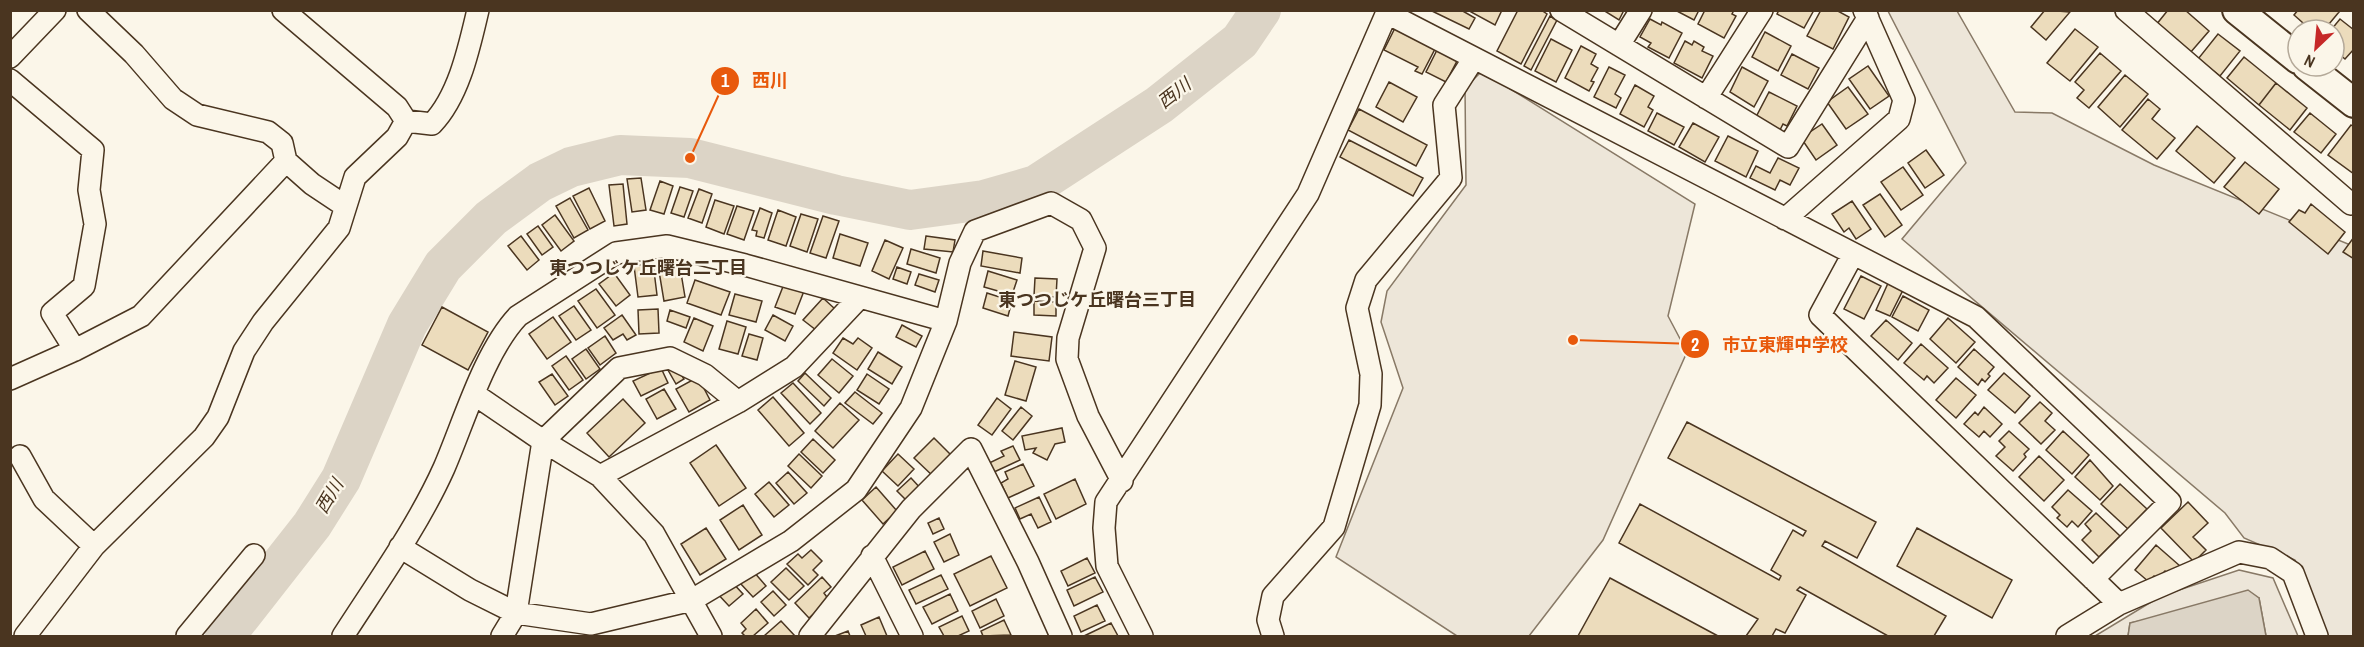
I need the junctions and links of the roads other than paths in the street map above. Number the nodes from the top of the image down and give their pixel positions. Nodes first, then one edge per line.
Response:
1 (55, 10) edge
2 (88, 10) edge
3 (284, 10) edge
4 (478, 10) edge
5 (1561, 10) edge
6 (1641, 10) edge
7 (1762, 10) edge
8 (2237, 10) edge
9 (1388, 12) edge
10 (2135, 13) edge
11 (1866, 14) edge
12 (1619, 45) junction
13 (2286, 49) edge
14 (10, 57) edge
15 (1474, 58) junction
16 (2322, 78) edge
17 (10, 80) edge
18 (1706, 98) junction
19 (2354, 103) edge
20 (406, 121) junction
21 (286, 161) junction
22 (2354, 202) edge
23 (345, 206) junction
24 (1785, 219) junction
25 (1853, 254) junction
26 (859, 298) junction
27 (946, 321) junction
28 (75, 350) junction
29 (10, 379) edge
30 (474, 394) junction
31 (738, 402) junction
32 (543, 441) junction
33 (20, 456) dead end
34 (600, 476) junction
35 (1122, 481) junction
36 (94, 546) junction
37 (400, 547) junction
38 (254, 555) dead end
39 (872, 556) junction
40 (2093, 579) junction
41 (692, 600) junction
42 (2119, 604) junction
43 (516, 613) junction
44 (594, 630) edge
45 (25, 636) edge
46 (187, 636) edge
47 (343, 636) edge
48 (502, 636) edge
49 (711, 636) edge
50 (810, 636) edge
51 (912, 636) edge
52 (1061, 636) edge
53 (1142, 636) edge
54 (1273, 636) edge
55 (2067, 636) edge
56 (2317, 636) edge

1 - 14 street
2 - 21 street
3 - 20 street
4 - 20 street
5 - 12 street
6 - 12 street
7 - 18 street
8 - 13 street
9 - 15 street
9 - 35 street
10 - 22 street
11 - 18 street
11 - 24 street
12 - 18 street
15 - 24 street
15 - 54 street
16 - 19 street
17 - 28 street
20 - 23 street
21 - 23 street
21 - 28 street
23 - 36 street
24 - 25 street
25 - 40 street
25 - 40 street
26 - 27 street
26 - 30 street
26 - 31 street
27 - 35 street
27 - 41 street
28 - 29 street
30 - 32 street
30 - 37 street
31 - 32 street
31 - 34 street
32 - 34 street
32 - 43 street
33 - 36 street
34 - 41 street
35 - 53 street
36 - 45 street
37 - 43 street
37 - 47 street
38 - 46 street
39 - 50 street
39 - 51 street
39 - 52 street
40 - 42 street
41 - 44 street
41 - 49 street
42 - 55 street
42 - 56 street
43 - 44 street
43 - 48 street

